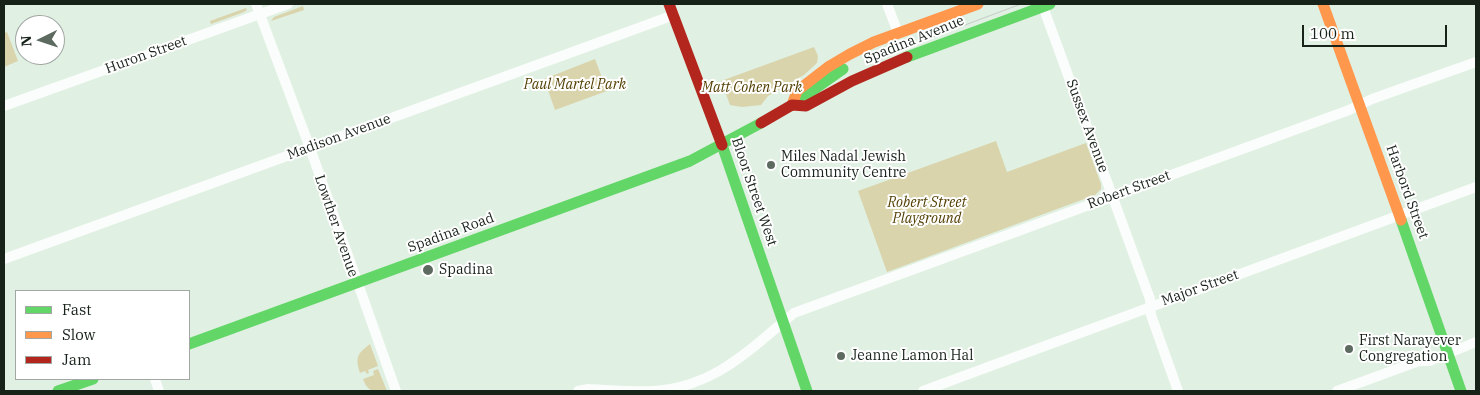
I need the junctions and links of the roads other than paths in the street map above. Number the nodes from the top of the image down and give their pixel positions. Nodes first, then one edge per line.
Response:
1 (288, 4) edge
2 (669, 4) edge
3 (887, 4) edge
4 (978, 4) edge
5 (1323, 4) edge
6 (1045, 5) edge
7 (258, 9) edge
8 (674, 15) junction
9 (898, 33) junction
10 (1476, 62) edge
11 (840, 65) junction
12 (852, 82) junction
13 (792, 105) junction
14 (4, 106) edge
15 (1359, 106) junction
16 (722, 145) junction
17 (310, 148) junction
18 (1476, 187) edge
19 (1112, 196) junction
20 (1400, 214) junction
21 (4, 259) edge
22 (356, 283) junction
23 (1151, 306) junction
24 (784, 321) junction
25 (1476, 342) edge
26 (190, 344) edge
27 (1449, 353) junction
28 (90, 380) edge
29 (58, 391) edge
30 (396, 391) edge
31 (578, 391) edge
32 (807, 391) edge
33 (923, 391) edge
34 (1178, 391) edge
35 (1337, 391) edge
36 (1461, 391) edge

1 - 7 street, Huron Street
2 - 8 main road, Bloor Street West
3 - 9 street
4 - 9 main road, Spadina Avenue
5 - 15 main road, Harbord Street
6 - 12 main road, Spadina Avenue
6 - 19 street, Sussex Avenue
7 - 14 street, Huron Street
7 - 17 street, Lowther Avenue
8 - 16 main road, Bloor Street West
8 - 17 street, Madison Avenue
9 - 11 main road, Spadina Avenue
10 - 15 street, Robert Street
11 - 12 main road
11 - 13 main road, Spadina Avenue
12 - 13 main road, Spadina Avenue
13 - 16 main road, Spadina Avenue
15 - 19 street, Robert Street
15 - 20 main road, Harbord Street
16 - 22 main road, Spadina Road
16 - 24 main road, Bloor Street West
17 - 21 street, Madison Avenue
17 - 22 street, Lowther Avenue
18 - 20 street, Major Street
19 - 23 street, Sussex Avenue
19 - 24 street, Robert Street
20 - 23 street, Major Street
20 - 27 main road, Harbord Street
22 - 26 main road, Spadina Road
22 - 30 street, Lowther Avenue
23 - 33 street, Major Street
23 - 34 street, Sussex Avenue
24 - 31 street, Robert Street
24 - 32 main road, Bloor Street West
25 - 27 street
27 - 35 street
27 - 36 main road, Harbord Street
28 - 29 main road

